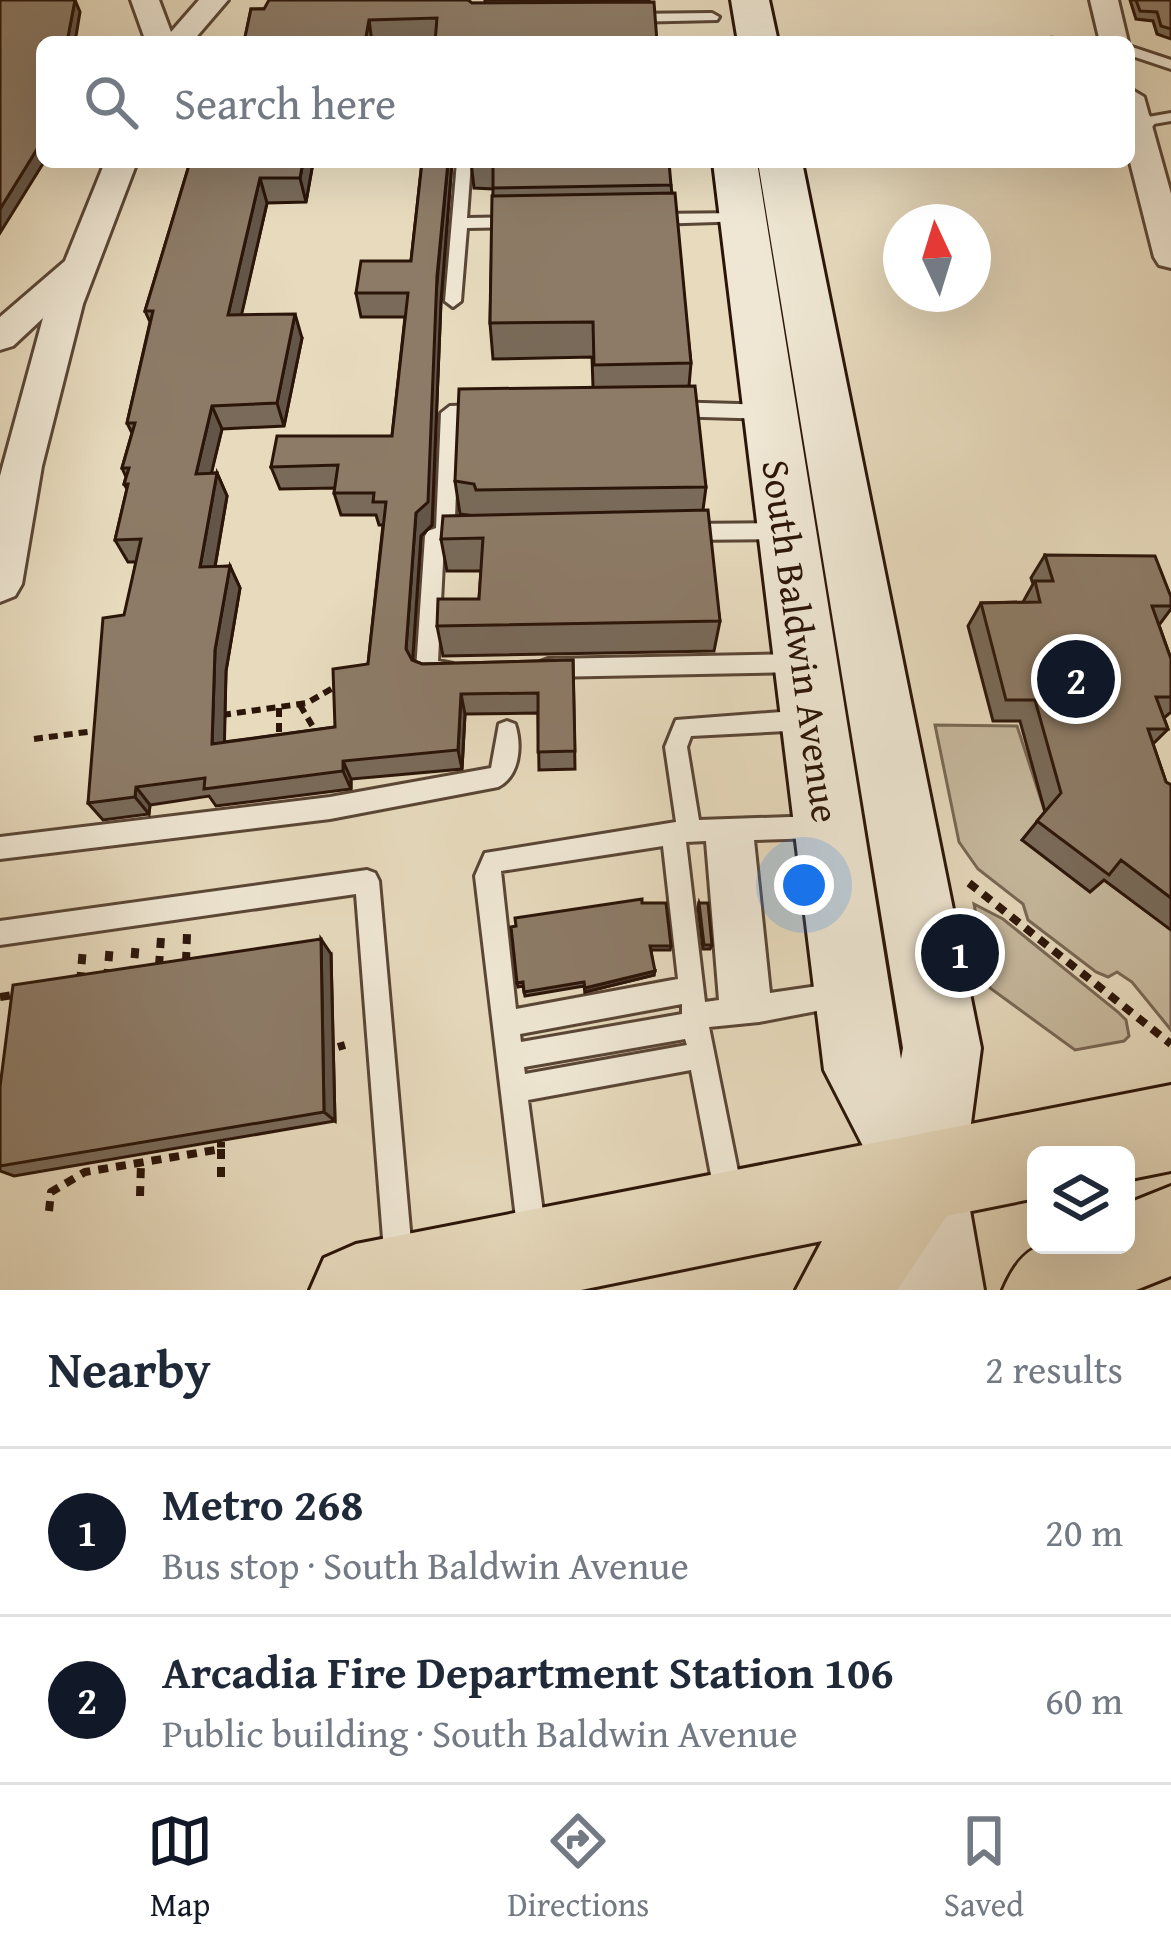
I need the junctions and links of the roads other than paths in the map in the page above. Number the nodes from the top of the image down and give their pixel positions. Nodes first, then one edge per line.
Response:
1 (146, 0) edge
2 (214, 0) edge
3 (750, 0) edge
4 (1104, 0) edge
5 (612, 18) edge
6 (713, 20) edge
7 (158, 36) edge
8 (182, 36) edge
9 (757, 36) edge
10 (1104, 36) edge
11 (1135, 52) edge
12 (1171, 65) edge
13 (1137, 111) edge
14 (119, 168) edge
15 (464, 168) edge
16 (736, 168) edge
17 (781, 168) edge
18 (742, 218) junction
19 (640, 220) edge
20 (528, 222) edge
21 (460, 224) junction
22 (1171, 256) edge
23 (78, 267) junction
24 (453, 301) dead end
25 (0, 337) edge
26 (656, 409) edge
27 (496, 412) edge
28 (770, 412) junction
29 (11, 458) edge
30 (786, 525) junction
31 (654, 528) edge
32 (0, 584) edge
33 (516, 668) edge
34 (472, 669) edge
35 (809, 691) junction
36 (507, 731) dead end
37 (827, 826) junction
38 (729, 830) junction
39 (681, 832) junction
40 (0, 848) edge
41 (0, 933) edge
42 (851, 994) junction
43 (694, 1010) junction
44 (746, 1010) junction
45 (505, 1024) junction
46 (704, 1055) junction
47 (509, 1058) junction
48 (514, 1089) junction
49 (1171, 1129) edge
50 (923, 1175) junction
51 (732, 1215) junction
52 (1171, 1231) edge
53 (534, 1254) junction
54 (378, 1286) edge
55 (842, 1290) edge
56 (940, 1290) edge
57 (1049, 1290) edge

1 - 7 street
2 - 8 street
3 - 9 main road
4 - 10 street
5 - 6 lane
11 - 12 lane
13 - 22 street
14 - 23 street
15 - 21 lane
16 - 18 main road, South Baldwin Avenue
17 - 50 main road, South Baldwin Avenue
18 - 19 lane
18 - 28 main road, South Baldwin Avenue
20 - 21 lane
21 - 24 lane
23 - 25 street
23 - 29 street
26 - 28 lane
27 - 34 lane
28 - 30 main road, South Baldwin Avenue
29 - 32 street
30 - 31 lane
30 - 35 main road, South Baldwin Avenue
33 - 35 lane
35 - 37 main road, South Baldwin Avenue
35 - 39 lane
36 - 40 lane
37 - 38 lane
37 - 42 main road, South Baldwin Avenue
38 - 39 lane
38 - 44 lane
39 - 43 lane
39 - 45 lane
41 - 54 lane
42 - 44 lane
42 - 50 main road, South Baldwin Avenue
43 - 44 lane
43 - 45 lane
43 - 46 lane
43 - 47 lane
45 - 47 lane
46 - 48 lane
46 - 51 lane
47 - 48 lane
48 - 53 lane
49 - 50 main road
50 - 51 main road
50 - 55 main road
50 - 56 main road, South Baldwin Avenue
51 - 53 main road
52 - 57 main road
53 - 54 main road

